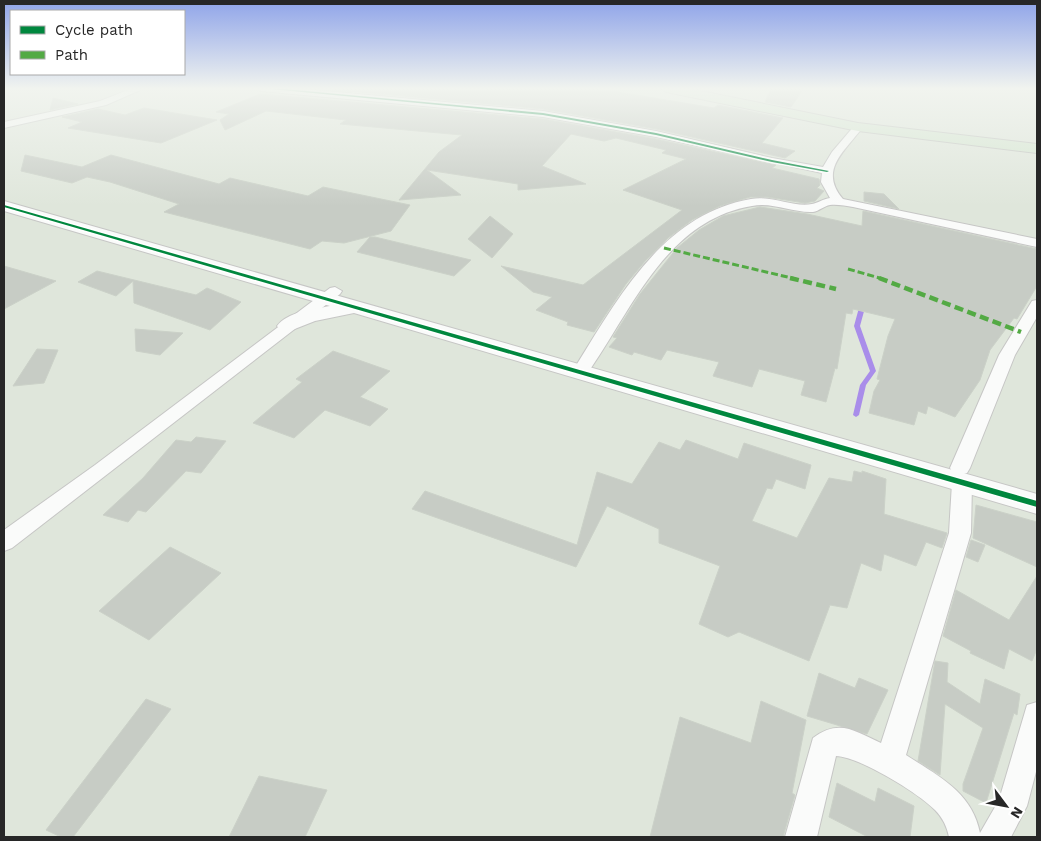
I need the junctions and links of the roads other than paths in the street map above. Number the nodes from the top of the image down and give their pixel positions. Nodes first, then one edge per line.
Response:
1 (618, 127) edge
2 (858, 127) edge
3 (860, 127) edge
4 (902, 127) edge
5 (1037, 143) edge
6 (1037, 149) edge
7 (827, 171) junction
8 (4, 198) edge
9 (840, 202) junction
10 (4, 206) edge
11 (1037, 243) edge
12 (329, 295) junction
13 (1037, 304) edge
14 (354, 308) junction
15 (288, 326) junction
16 (585, 364) junction
17 (961, 476) junction
18 (1037, 490) edge
19 (1037, 504) edge
20 (4, 542) edge
21 (1037, 715) edge
22 (890, 761) junction
23 (801, 837) edge
24 (965, 837) edge
25 (994, 837) edge

1 - 7 street
2 - 7 street
3 - 6 main road
4 - 5 main road
7 - 9 street
8 - 12 street
9 - 11 street
9 - 16 street
10 - 12 street
12 - 14 street
12 - 15 street
12 - 16 street
13 - 17 street
14 - 15 street
14 - 17 street
15 - 20 street
16 - 17 street
17 - 18 street
17 - 19 street
17 - 22 street
21 - 25 street
22 - 23 street
22 - 24 street

